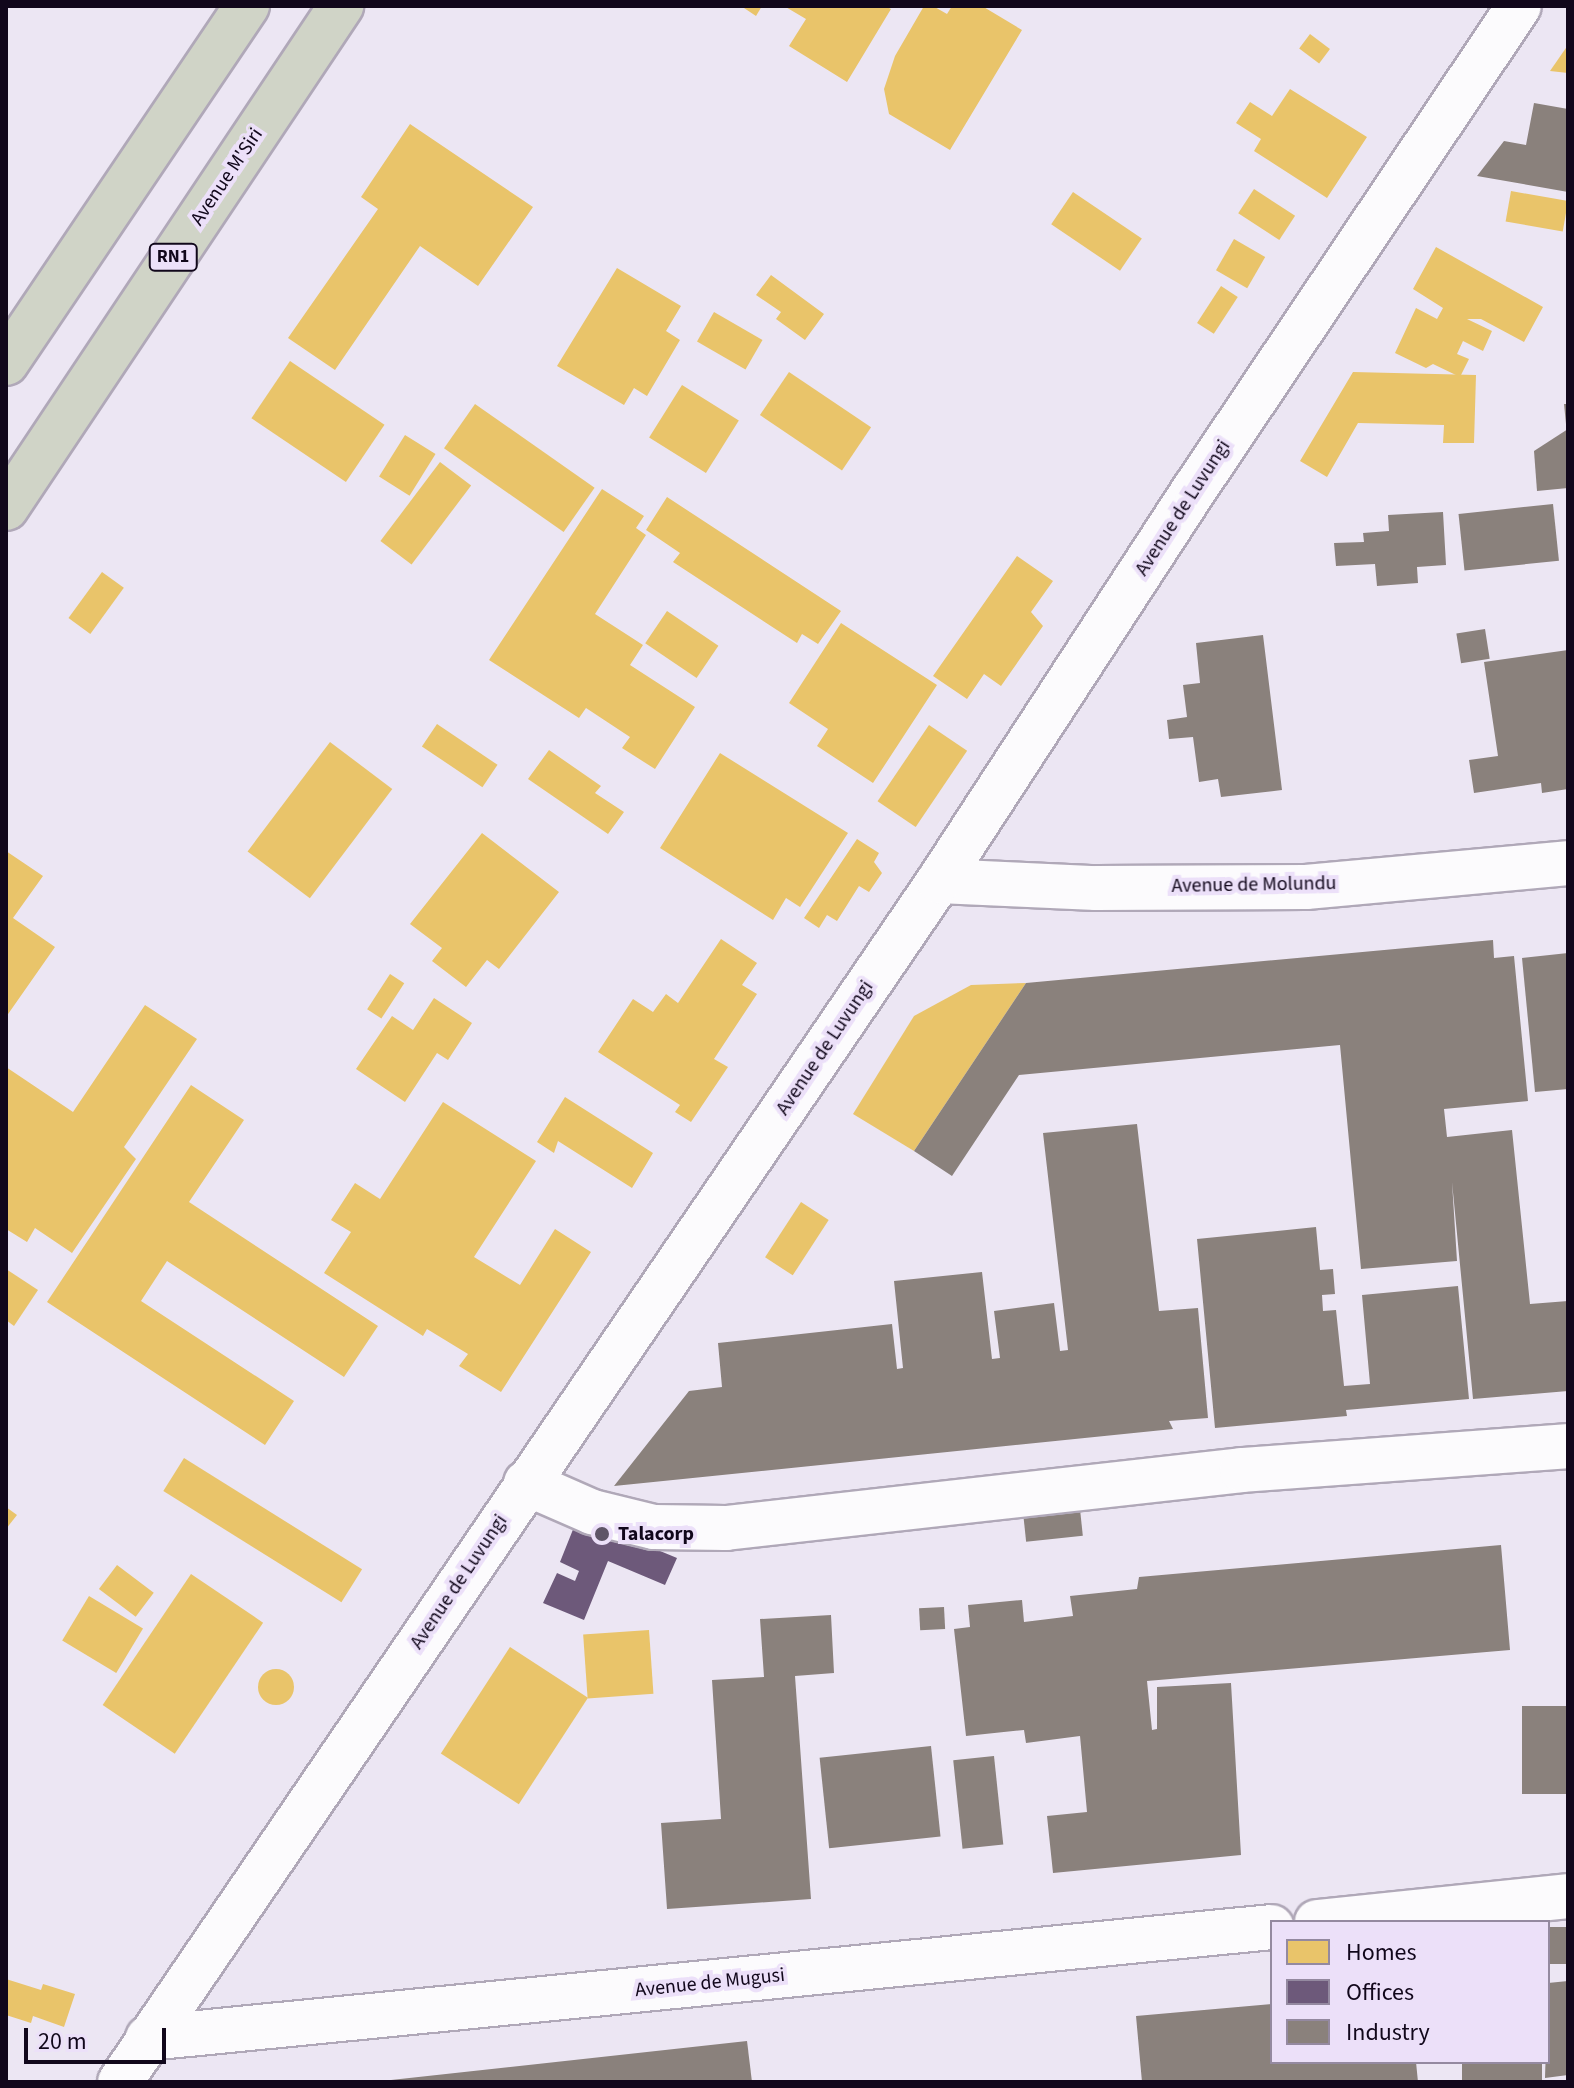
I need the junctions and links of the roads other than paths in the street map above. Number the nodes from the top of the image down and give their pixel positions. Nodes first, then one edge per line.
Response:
1 (247, 6) edge
2 (341, 6) edge
3 (1519, 6) edge
4 (6, 363) edge
5 (6, 508) edge
6 (1568, 863) edge
7 (939, 881) junction
8 (1568, 1446) edge
9 (526, 1483) junction
10 (1568, 1896) edge
11 (1336, 1920) edge
12 (1270, 1927) edge
13 (148, 2038) junction
14 (120, 2082) edge

1 - 4 highway
2 - 5 highway, Avenue M'Siri / RN1
3 - 7 street, Avenue de Luvungi
6 - 7 street, Avenue de Molundu
7 - 9 street, Avenue de Luvungi
8 - 9 street
9 - 13 street, Avenue de Luvungi
10 - 11 street
12 - 13 street, Avenue de Mugusi
13 - 14 street, Avenue de Luvungi

